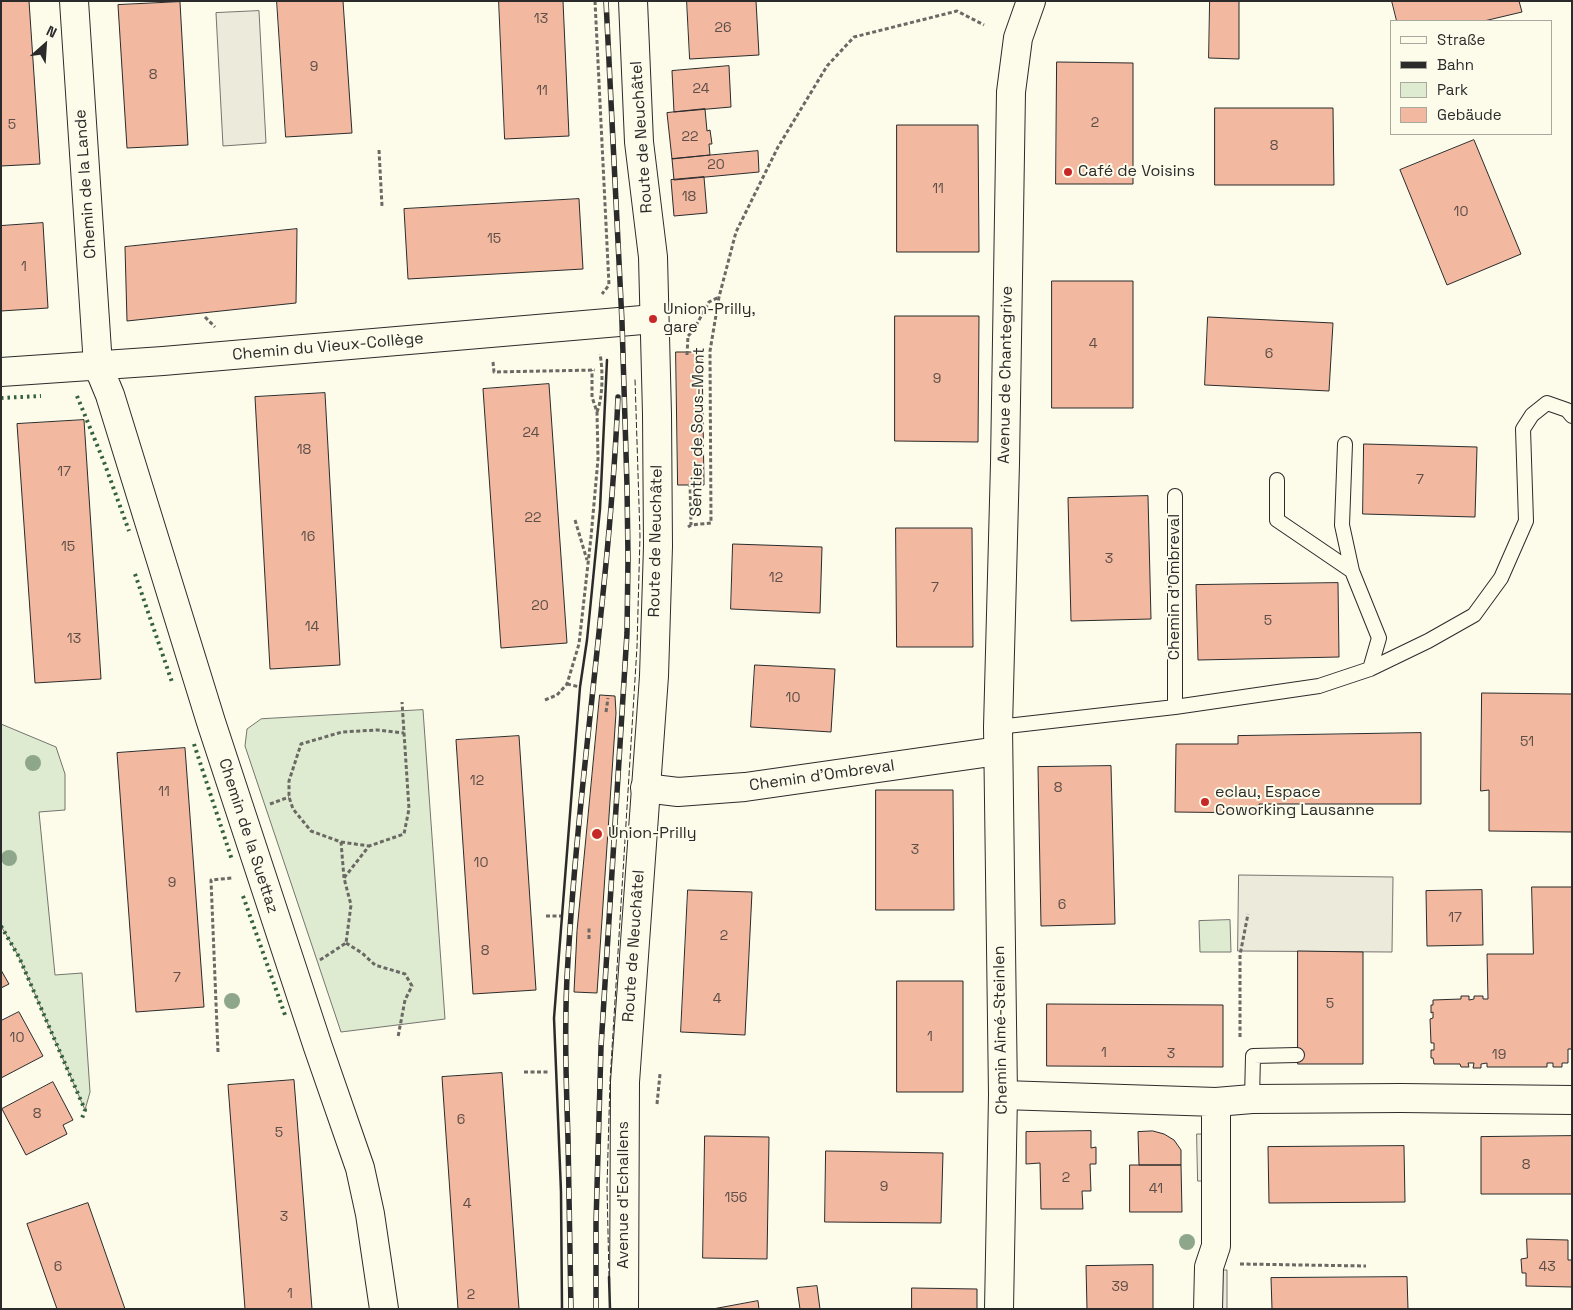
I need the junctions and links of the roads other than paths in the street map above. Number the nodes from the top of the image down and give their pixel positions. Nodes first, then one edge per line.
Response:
1 (74, 1) edge
2 (633, 1) edge
3 (1031, 1) edge
4 (654, 320) junction
5 (98, 366) junction
6 (1, 372) edge
7 (1572, 416) edge
8 (1345, 444) dead end
9 (1277, 480) dead end
10 (1175, 496) dead end
11 (1352, 571) junction
12 (1370, 669) junction
13 (1175, 707) junction
14 (998, 739) junction
15 (645, 788) junction
16 (1298, 1055) dead end
17 (625, 1082) joint
18 (1003, 1096) junction
19 (1252, 1099) junction
20 (1572, 1100) edge
21 (1216, 1102) junction
22 (384, 1309) edge
23 (624, 1309) edge
24 (999, 1309) edge
25 (1208, 1309) edge

1 - 5 street, Chemin de la Lande
2 - 4 street, Route de Neuchâtel
3 - 14 street, Avenue de Chantegrive
4 - 5 street, Chemin du Vieux-Collège
4 - 15 street, Route de Neuchâtel
5 - 6 street, Chemin du Vieux-Collège
5 - 22 street, Chemin de la Suettaz
7 - 12 lane, Chemin d'Ombreval
8 - 11 lane
9 - 11 lane
10 - 13 lane, Chemin d'Ombreval
11 - 12 lane
12 - 13 lane, Chemin d'Ombreval
13 - 14 lane, Chemin d'Ombreval
14 - 15 street, Chemin d'Ombreval
14 - 18 street, Chemin Aimé-Steinlen
15 - 17 street, Route de Neuchâtel
16 - 19 lane
17 - 23 street, Avenue d'Echallens
18 - 21 street
18 - 24 street, Chemin Aimé-Steinlen
19 - 20 street
19 - 21 street
21 - 25 street

